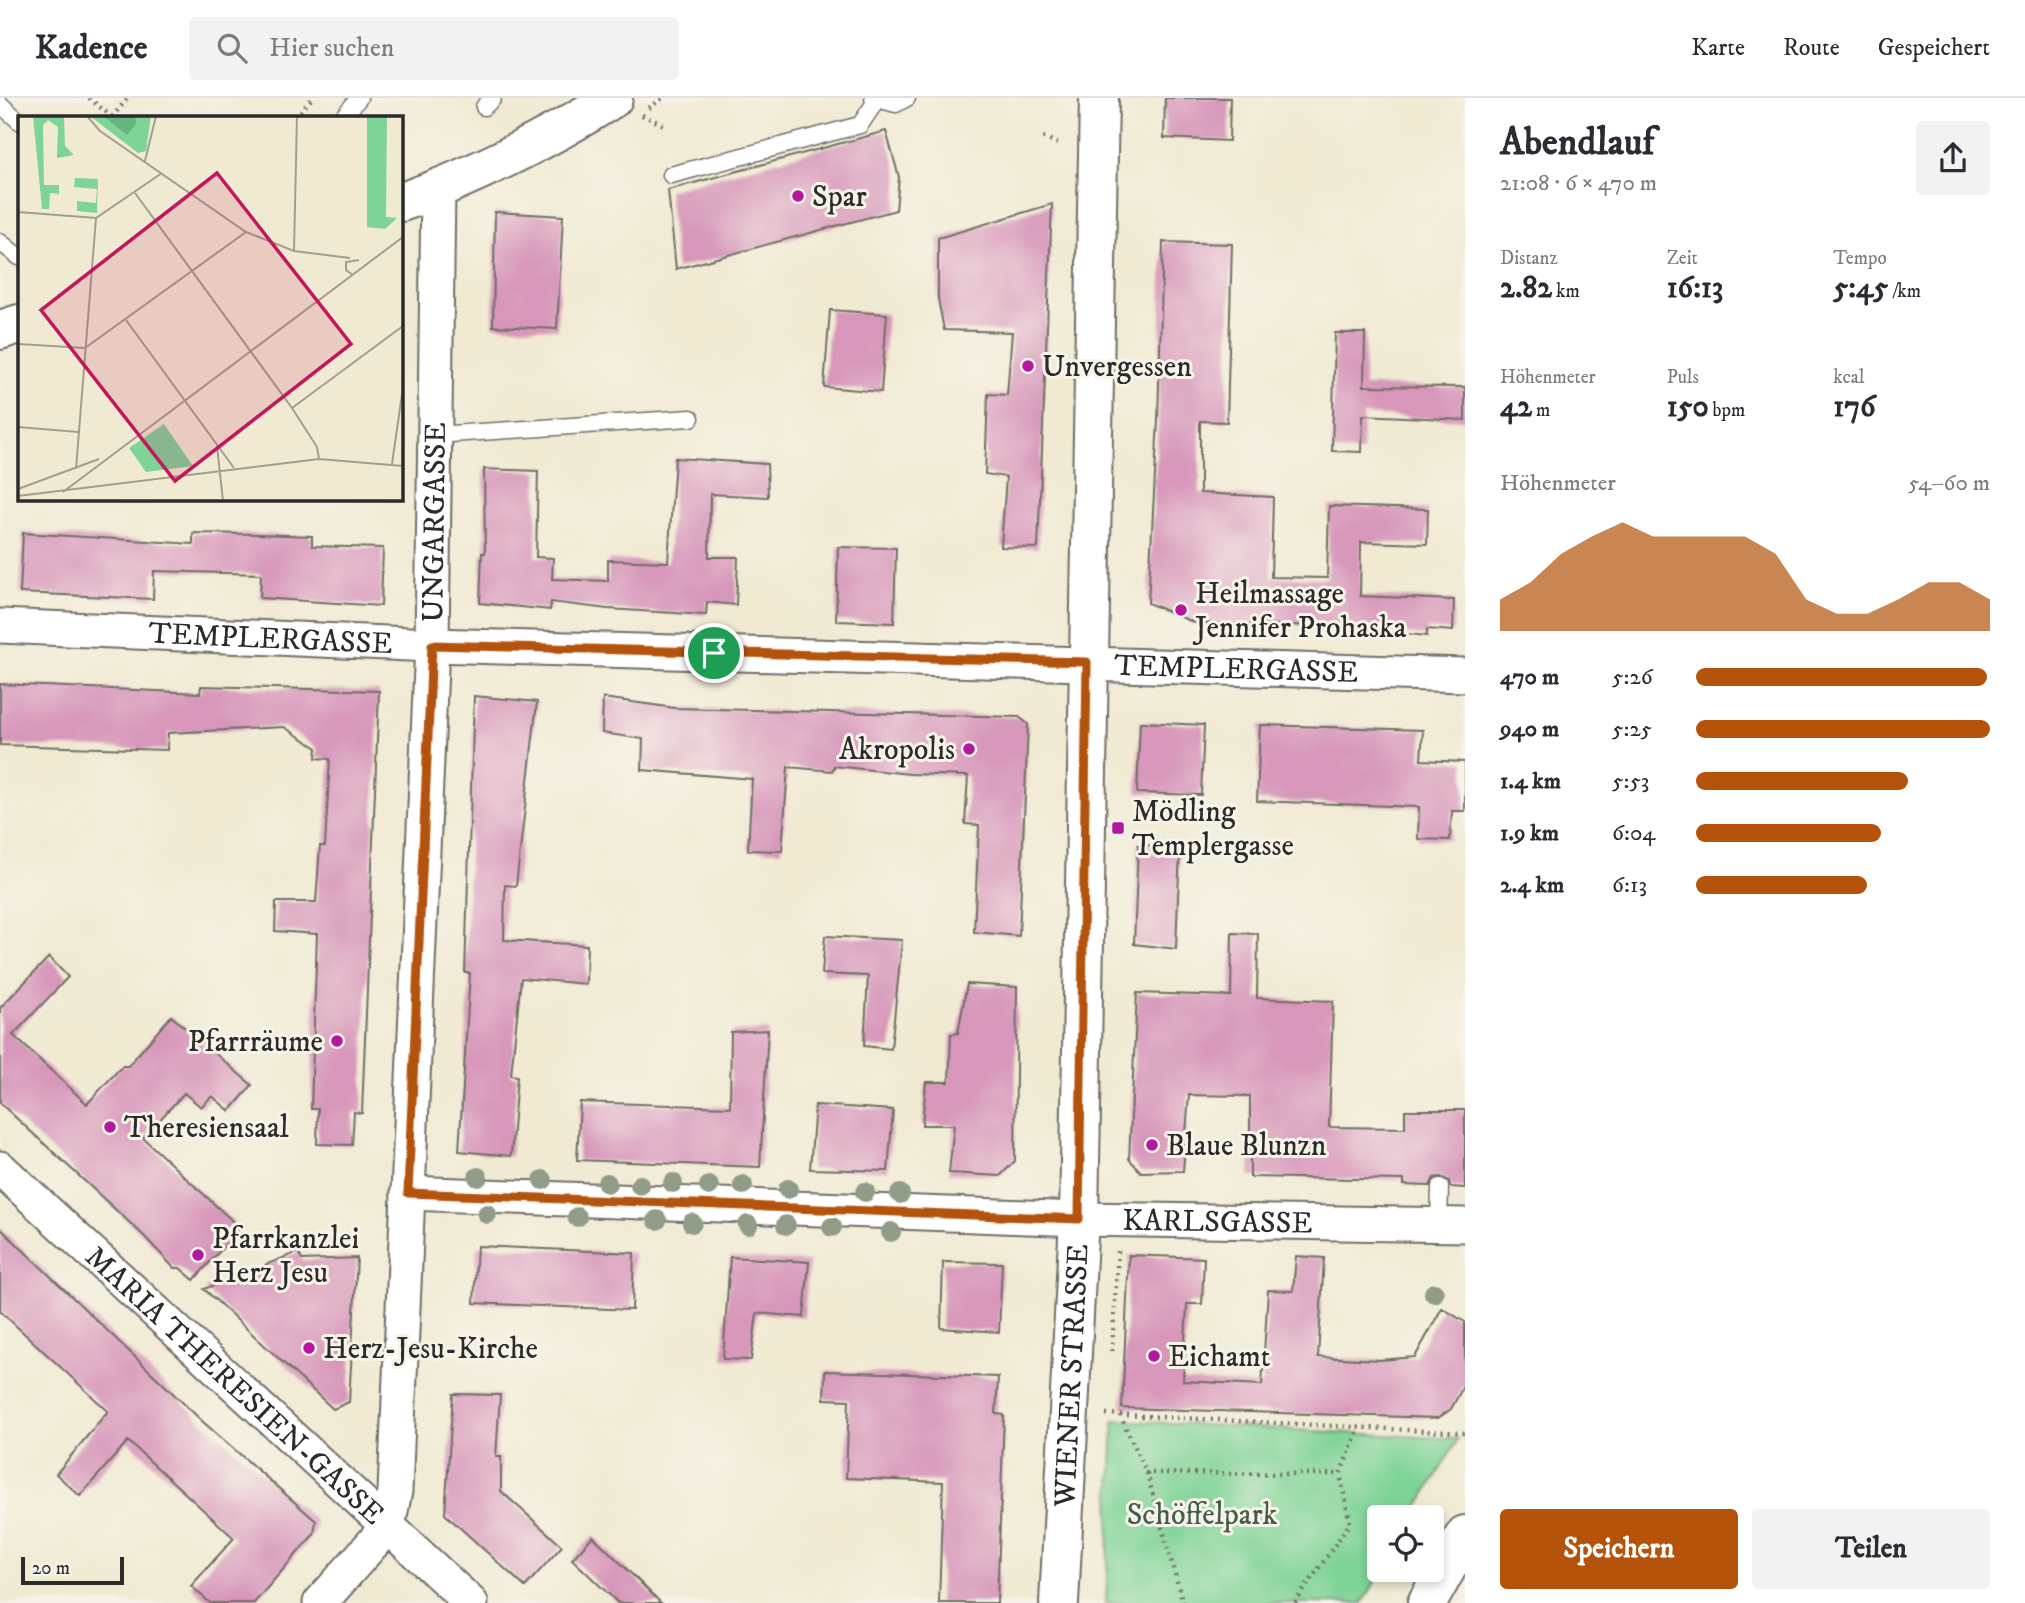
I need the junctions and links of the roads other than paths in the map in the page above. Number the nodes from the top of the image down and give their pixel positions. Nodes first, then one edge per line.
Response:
1 (359, 98) edge
2 (613, 98) edge
3 (906, 98) edge
4 (1099, 98) edge
5 (874, 100) edge
6 (0, 104) edge
7 (344, 116) edge
8 (18, 120) edge
9 (671, 175) dead end
10 (438, 190) junction
11 (402, 202) edge
12 (0, 242) edge
13 (18, 256) edge
14 (18, 324) edge
15 (0, 330) edge
16 (691, 418) dead end
17 (435, 435) junction
18 (0, 626) edge
19 (432, 645) junction
20 (1087, 662) junction
21 (1465, 675) edge
22 (0, 1168) edge
23 (1440, 1187) dead end
24 (408, 1193) junction
25 (1079, 1219) junction
26 (1456, 1229) edge
27 (388, 1526) junction
28 (1465, 1535) edge
29 (320, 1603) edge
30 (471, 1603) edge
31 (1059, 1603) edge
32 (1427, 1603) edge

1 - 7 lane
2 - 10 main road
3 - 5 lane
4 - 20 main road, WIENER STRASSE
5 - 9 lane
6 - 8 lane
10 - 11 main road
10 - 17 street, UNGARGASSE
12 - 13 lane
14 - 15 main road
16 - 17 lane
17 - 19 street, UNGARGASSE
18 - 19 street, TEMPLERGASSE
19 - 20 street, TEMPLERGASSE
19 - 24 street, UNGARGASSE
20 - 21 street, TEMPLERGASSE
20 - 25 main road, WIENER STRASSE
22 - 27 street, MARIA THERESIEN-GASSE
23 - 26 lane
24 - 25 street, KARLSGASSE
24 - 27 street, UNGARGASSE
25 - 26 street, KARLSGASSE
25 - 31 main road, WIENER STRASSE
27 - 29 street
27 - 30 street, MARIA THERESIEN-GASSE
28 - 32 main road

